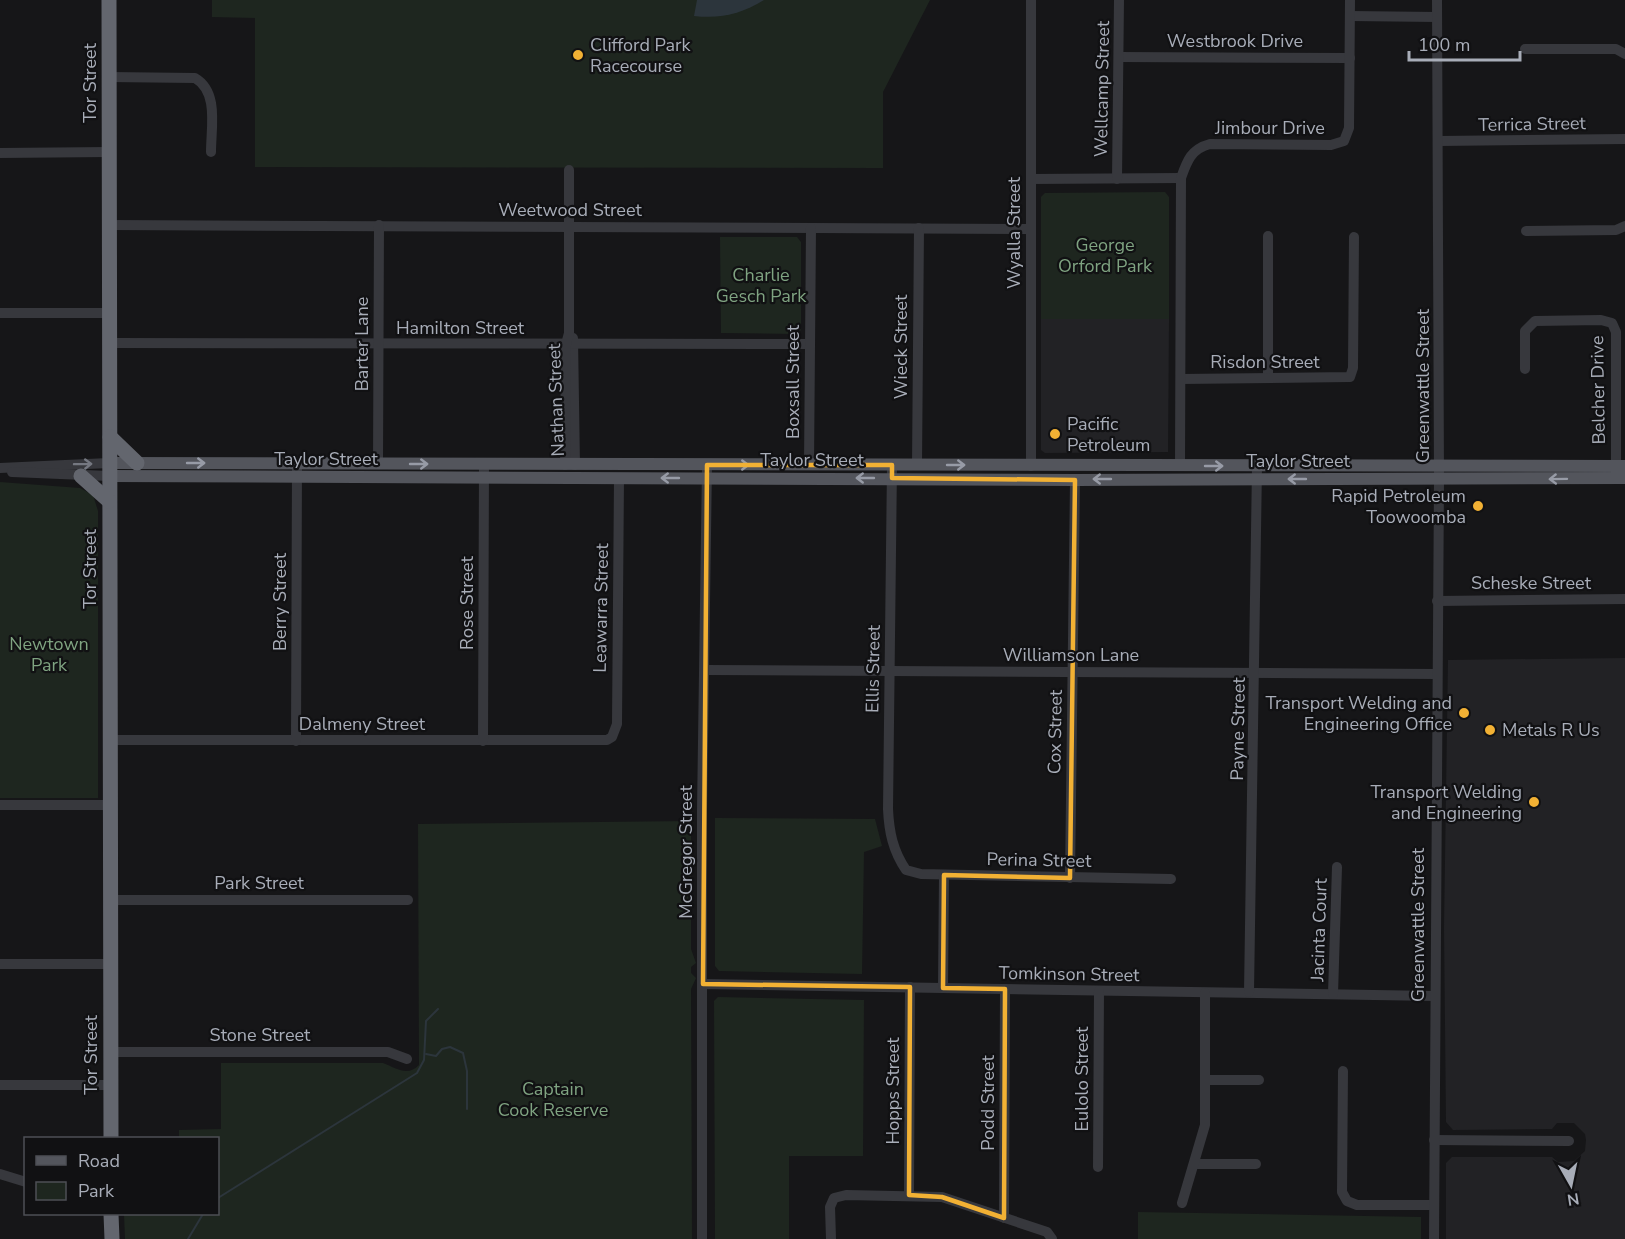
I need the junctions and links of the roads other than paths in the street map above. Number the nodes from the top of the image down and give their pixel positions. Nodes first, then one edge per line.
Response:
1 (109, 0) edge
2 (1031, 0) edge
3 (1119, 0) edge
4 (1350, 0) edge
5 (1437, 0) edge
6 (1350, 16) junction
7 (1437, 17) junction
8 (1525, 49) dead end
9 (1625, 54) edge
10 (1119, 57) junction
11 (1350, 58) junction
12 (109, 78) junction
13 (1625, 139) edge
14 (1439, 141) junction
15 (109, 152) junction
16 (212, 152) dead end
17 (0, 153) edge
18 (569, 170) dead end
19 (1181, 178) junction
20 (1031, 179) junction
21 (1117, 179) junction
22 (109, 225) junction
23 (379, 225) junction
24 (570, 226) junction
25 (1625, 226) edge
26 (811, 228) junction
27 (919, 228) junction
28 (1031, 229) junction
29 (1526, 231) dead end
30 (1268, 236) dead end
31 (1354, 237) dead end
32 (0, 313) edge
33 (110, 313) junction
34 (569, 340) junction
35 (109, 343) junction
36 (379, 344) junction
37 (810, 344) junction
38 (1525, 369) dead end
39 (1268, 377) junction
40 (1181, 379) junction
41 (110, 437) junction
42 (137, 463) junction
43 (297, 463) junction
44 (378, 464) junction
45 (484, 464) junction
46 (570, 465) junction
47 (707, 465) junction
48 (809, 465) junction
49 (917, 465) junction
50 (1030, 466) junction
51 (1180, 466) junction
52 (1257, 466) junction
53 (0, 469) edge
54 (109, 470) junction
55 (892, 472) junction
56 (1621, 472) edge
57 (1439, 473) junction
58 (81, 476) junction
59 (297, 477) junction
60 (484, 478) junction
61 (619, 478) junction
62 (707, 478) junction
63 (1257, 479) junction
64 (1075, 480) junction
65 (109, 501) junction
66 (1625, 599) edge
67 (1437, 601) junction
68 (705, 670) junction
69 (889, 671) junction
70 (1072, 672) junction
71 (1255, 673) junction
72 (1437, 674) junction
73 (612, 737) joint
74 (110, 740) junction
75 (296, 741) junction
76 (483, 741) junction
77 (0, 805) edge
78 (110, 805) junction
79 (1337, 867) dead end
80 (906, 870) joint
81 (944, 875) junction
82 (1070, 878) junction
83 (1171, 879) dead end
84 (110, 900) junction
85 (408, 900) dead end
86 (0, 964) edge
87 (111, 964) junction
88 (703, 984) junction
89 (910, 987) junction
90 (943, 988) junction
91 (1005, 989) junction
92 (1099, 991) junction
93 (1249, 992) junction
94 (1205, 993) junction
95 (1334, 994) junction
96 (1434, 996) junction
97 (111, 1052) junction
98 (407, 1059) dead end
99 (1343, 1071) dead end
100 (1206, 1080) junction
101 (1259, 1080) dead end
102 (0, 1085) edge
103 (111, 1085) junction
104 (111, 1137) edge
105 (1434, 1140) junction
106 (1569, 1141) dead end
107 (1195, 1164) junction
108 (1256, 1164) dead end
109 (1098, 1167) dead end
110 (0, 1174) edge
111 (24, 1181) edge
112 (909, 1195) junction
113 (1182, 1203) dead end
114 (1434, 1205) junction
115 (111, 1215) edge
116 (1004, 1218) junction
117 (112, 1239) edge
118 (702, 1239) edge
119 (831, 1239) edge
120 (1052, 1239) edge
121 (1434, 1239) edge

1 - 12 highway, Tor Street
2 - 20 street, Wyalla Street
3 - 10 street, Wellcamp Street
4 - 6 street, Jimbour Drive
5 - 7 street, Greenwattle Street
6 - 7 street
6 - 11 street, Jimbour Drive
7 - 14 street, Greenwattle Street
8 - 9 street
10 - 11 street, Westbrook Drive
10 - 21 street, Wellcamp Street
11 - 19 street, Jimbour Drive
12 - 15 highway, Tor Street
12 - 16 street
13 - 14 street, Terrica Street
14 - 57 street, Greenwattle Street
15 - 17 street
15 - 22 highway, Tor Street
18 - 24 street, Nathan Street
19 - 21 street
19 - 40 street, Jimbour Drive
20 - 21 street
20 - 28 street, Wyalla Street
22 - 23 street, Weetwood Street
22 - 33 highway, Tor Street
23 - 24 street, Weetwood Street
23 - 36 street, Barter Lane
24 - 26 street, Weetwood Street
24 - 34 street, Nathan Street
25 - 29 street
26 - 27 street, Weetwood Street
26 - 37 street, Boxsall Street
27 - 28 street, Weetwood Street
27 - 49 street, Wieck Street
28 - 50 street, Wyalla Street
30 - 39 street
31 - 39 street, Risdon Street
32 - 33 street
33 - 35 highway, Tor Street
34 - 36 street, Hamilton Street
34 - 37 street, Hamilton Street
34 - 46 street, Nathan Street
35 - 36 street, Hamilton Street
35 - 41 highway, Tor Street
36 - 44 street, Barter Lane
37 - 48 street, Boxsall Street
38 - 56 street, Belcher Drive
39 - 40 street, Risdon Street
40 - 51 street, Jimbour Drive
41 - 42 highway
41 - 54 highway, Tor Street
42 -> 43 main road, Taylor Street
42 - 54 main road, Taylor Street
43 - 44 main road, Taylor Street
43 - 59 street, Berry Street
44 -> 45 main road, Taylor Street
45 - 46 main road, Taylor Street
45 - 60 street, Rose Street
46 - 47 main road, Taylor Street
47 -> 48 main road, Taylor Street
47 - 62 street, McGregor Street
48 - 55 main road, Taylor Street
49 -> 50 main road, Taylor Street
49 - 55 main road, Taylor Street
50 - 51 main road, Taylor Street
50 - 64 main road
51 -> 52 main road, Taylor Street
52 - 57 main road, Taylor Street
52 - 63 street, Payne Street
53 -> 54 street, Taylor Street
53 - 58 street, Taylor Street
54 - 58 street, Taylor Street
54 - 59 main road, Taylor Street
54 - 65 highway, Tor Street
55 -> 62 main road, Taylor Street
55 - 64 main road, Taylor Street
55 - 69 street, Ellis Street
56 - 57 main road, Taylor Street
57 -> 63 main road, Taylor Street
57 - 67 street, Greenwattle Street
58 - 65 highway
59 - 60 main road, Taylor Street
59 - 75 street, Berry Street
60 - 61 main road, Taylor Street
60 - 76 street, Rose Street
62 -> 61 main road, Taylor Street
61 - 73 street, Leawarra Street
62 - 68 street, McGregor Street
63 -> 64 main road, Taylor Street
63 - 71 street, Payne Street
64 - 70 street, Cox Street
65 - 74 highway, Tor Street
66 - 67 street, Scheske Street
67 - 72 street, Greenwattle Street
68 - 69 street, Williamson Lane
68 - 88 street, McGregor Street
69 - 70 street, Williamson Lane
69 - 80 street, Ellis Street
70 - 71 street, Williamson Lane
70 - 82 street, Cox Street
71 - 72 street, Williamson Lane
71 - 93 street, Payne Street
72 - 96 street, Greenwattle Street
73 - 76 street, Dalmeny Street
74 - 75 street, Dalmeny Street
74 - 78 highway, Tor Street
75 - 76 street, Dalmeny Street
77 - 78 street
78 - 84 highway, Tor Street
79 - 95 street, Jacinta Court
80 - 81 street, Perina Street
81 - 82 street, Perina Street
81 - 90 street
82 - 83 street, Perina Street
84 - 85 street, Park Street
84 - 87 highway, Tor Street
86 - 87 street
87 - 97 highway, Tor Street
88 - 89 street, Tomkinson Street
88 - 118 street, McGregor Street
89 - 90 street, Tomkinson Street
89 - 112 street, Hopps Street
90 - 91 street, Tomkinson Street
91 - 92 street, Tomkinson Street
91 - 116 street, Podd Street
92 - 94 street, Tomkinson Street
92 - 109 street, Eulolo Street
93 - 94 street, Tomkinson Street
93 - 95 street, Tomkinson Street
94 - 100 street
95 - 96 street, Tomkinson Street
96 - 105 street, Greenwattle Street
97 - 98 street, Stone Street
97 - 103 highway, Tor Street
99 - 114 street
100 - 101 street
100 - 107 street
102 - 103 street
103 - 104 highway, Tor Street
105 - 106 street
105 - 114 street, Greenwattle Street
107 - 108 street
107 - 113 street
110 - 111 street
112 - 116 street
112 - 119 street
114 - 121 street, Greenwattle Street
115 - 117 highway
116 - 120 street

